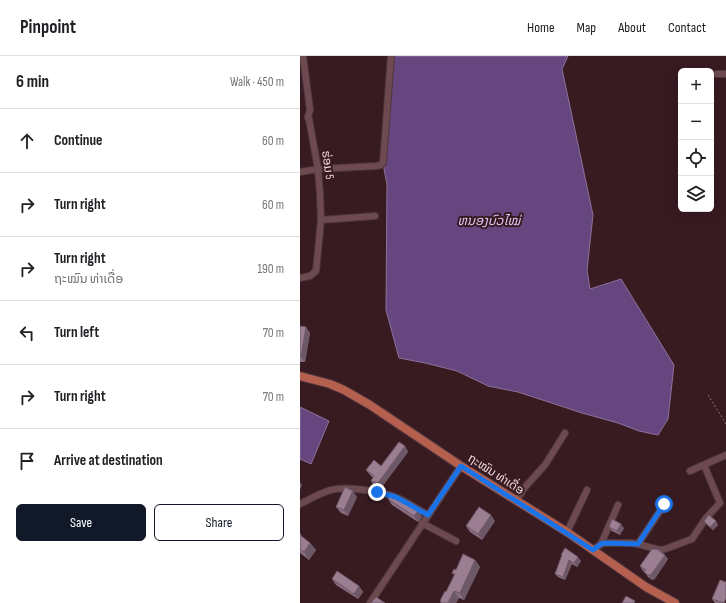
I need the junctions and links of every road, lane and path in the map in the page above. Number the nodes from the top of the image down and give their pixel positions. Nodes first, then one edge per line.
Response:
1 (303, 56) edge
2 (391, 56) edge
3 (717, 74) dead end
4 (726, 74) edge
5 (308, 117) junction
6 (300, 118) edge
7 (318, 169) junction
8 (300, 172) edge
9 (375, 216) dead end
10 (321, 220) junction
11 (300, 278) edge
12 (300, 376) edge
13 (708, 395) dead end
14 (726, 424) edge
15 (565, 433) dead end
16 (726, 455) edge
17 (704, 465) junction
18 (461, 466) junction
19 (690, 471) dead end
20 (587, 490) dead end
21 (516, 502) junction
22 (723, 502) edge
23 (300, 504) edge
24 (664, 504) dead end
25 (618, 505) dead end
26 (428, 515) junction
27 (422, 523) junction
28 (567, 532) junction
29 (456, 541) dead end
30 (601, 544) junction
31 (638, 544) junction
32 (593, 550) junction
33 (370, 603) edge
34 (675, 603) edge

1 - 5 street, ຮ່ອມ 5
2 - 7 street
3 - 4 street
5 - 6 street
5 - 7 street, ຮ່ອມ 5
7 - 8 street
7 - 10 street, ຮ່ອມ 5
9 - 10 street
10 - 11 street, ຮ່ອມ 5
12 - 18 main road, ຖະໝົນ ທ່າເດື່ອ
13 - 14 path
15 - 21 street
16 - 17 street
17 - 19 street
17 - 22 street
18 - 21 main road, ຖະໝົນ ທ່າເດື່ອ
18 - 26 street
20 - 28 street
21 - 28 main road, ຖະໝົນ ທ່າເດື່ອ
22 - 31 street
23 - 26 street
24 - 31 street
25 - 30 street
26 - 27 street
27 - 29 street
27 - 33 street
28 - 32 main road, ຖະໝົນ ທ່າເດື່ອ
30 - 31 street
30 - 32 street
32 - 34 main road, ຖະໝົນ ທ່າເດື່ອ

